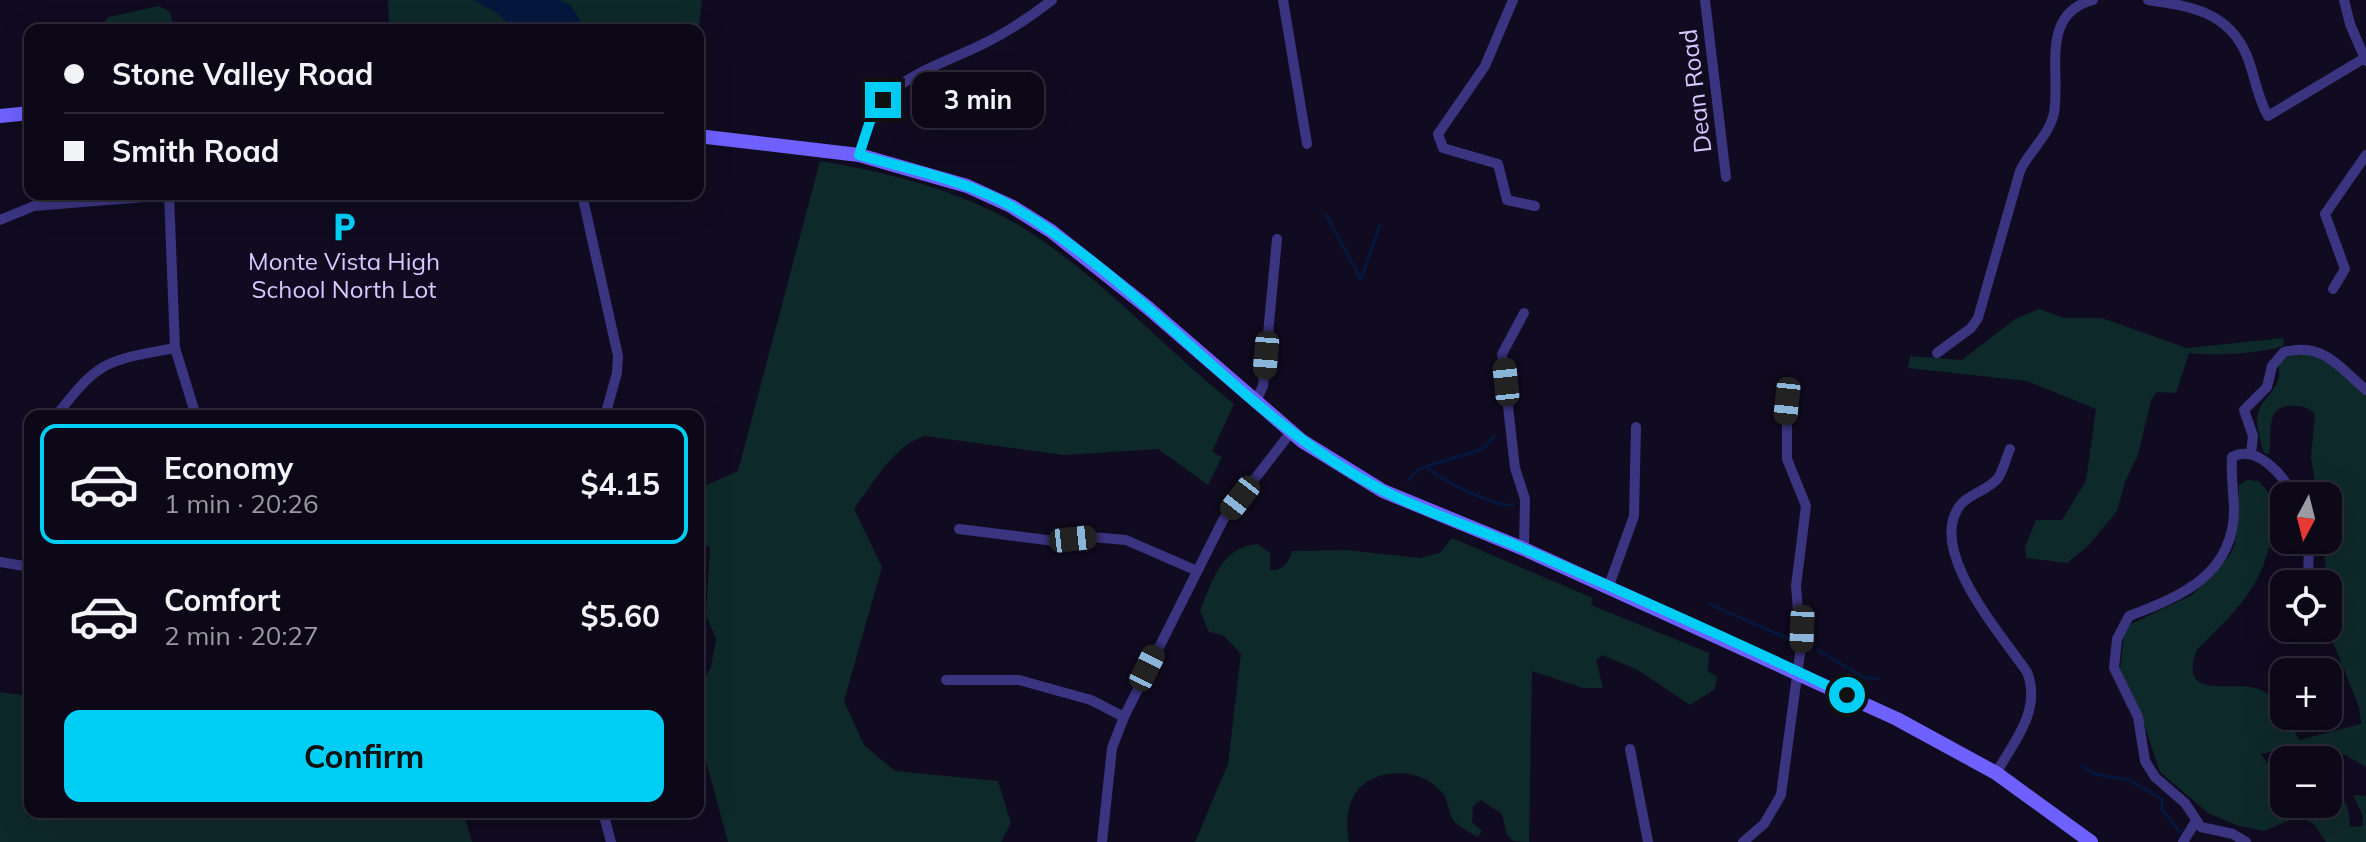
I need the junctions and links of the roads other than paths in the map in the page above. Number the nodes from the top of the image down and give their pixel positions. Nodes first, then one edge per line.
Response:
1 (1052, 0) edge
2 (1283, 0) edge
3 (1513, 0) edge
4 (1705, 0) edge
5 (2093, 0) edge
6 (2148, 0) edge
7 (2344, 0) edge
8 (2365, 60) edge
9 (24, 114) edge
10 (0, 116) edge
11 (704, 137) edge
12 (1307, 144) dead end
13 (859, 155) junction
14 (2366, 155) edge
15 (1726, 177) dead end
16 (108, 200) edge
17 (169, 200) edge
18 (583, 200) edge
19 (1535, 206) dead end
20 (0, 220) edge
21 (1277, 239) dead end
22 (2333, 289) dead end
23 (1524, 313) dead end
24 (175, 348) junction
25 (1937, 353) dead end
26 (2366, 390) edge
27 (1787, 401) dead end
28 (1255, 403) junction
29 (61, 410) edge
30 (194, 410) edge
31 (607, 410) edge
32 (1636, 427) dead end
33 (1291, 432) junction
34 (2010, 449) dead end
35 (2251, 453) junction
36 (2281, 482) edge
37 (959, 529) dead end
38 (1524, 549) junction
39 (0, 562) edge
40 (24, 566) edge
41 (1195, 570) junction
42 (1608, 588) junction
43 (1798, 671) junction
44 (946, 680) dead end
45 (1124, 717) junction
46 (1630, 749) dead end
47 (1996, 773) junction
48 (605, 818) edge
49 (2201, 826) junction
50 (611, 842) edge
51 (1102, 842) edge
52 (1648, 842) edge
53 (1743, 842) edge
54 (2091, 842) edge
55 (2183, 842) edge
56 (2199, 842) edge
57 (2246, 842) edge

1 - 13 street
2 - 12 street
3 - 19 street
4 - 15 street, Dean Road
5 - 25 street
6 - 8 street
7 - 8 street
9 - 10 street
11 - 13 street
13 - 28 street
14 - 22 street
16 - 20 street
17 - 24 street
18 - 31 street
21 - 28 street
23 - 38 street
24 - 29 street
24 - 30 street
26 - 35 street
27 - 43 street
28 - 33 street
32 - 42 street
33 - 38 street
33 - 41 street
34 - 47 street
35 - 36 street
35 - 49 street
37 - 41 street
38 - 42 street
39 - 40 street
41 - 45 street
42 - 43 street
43 - 47 street
43 - 53 street
44 - 45 street
45 - 51 street
46 - 52 street
47 - 54 street
48 - 50 street
49 - 55 street
49 - 56 street
49 - 57 street

